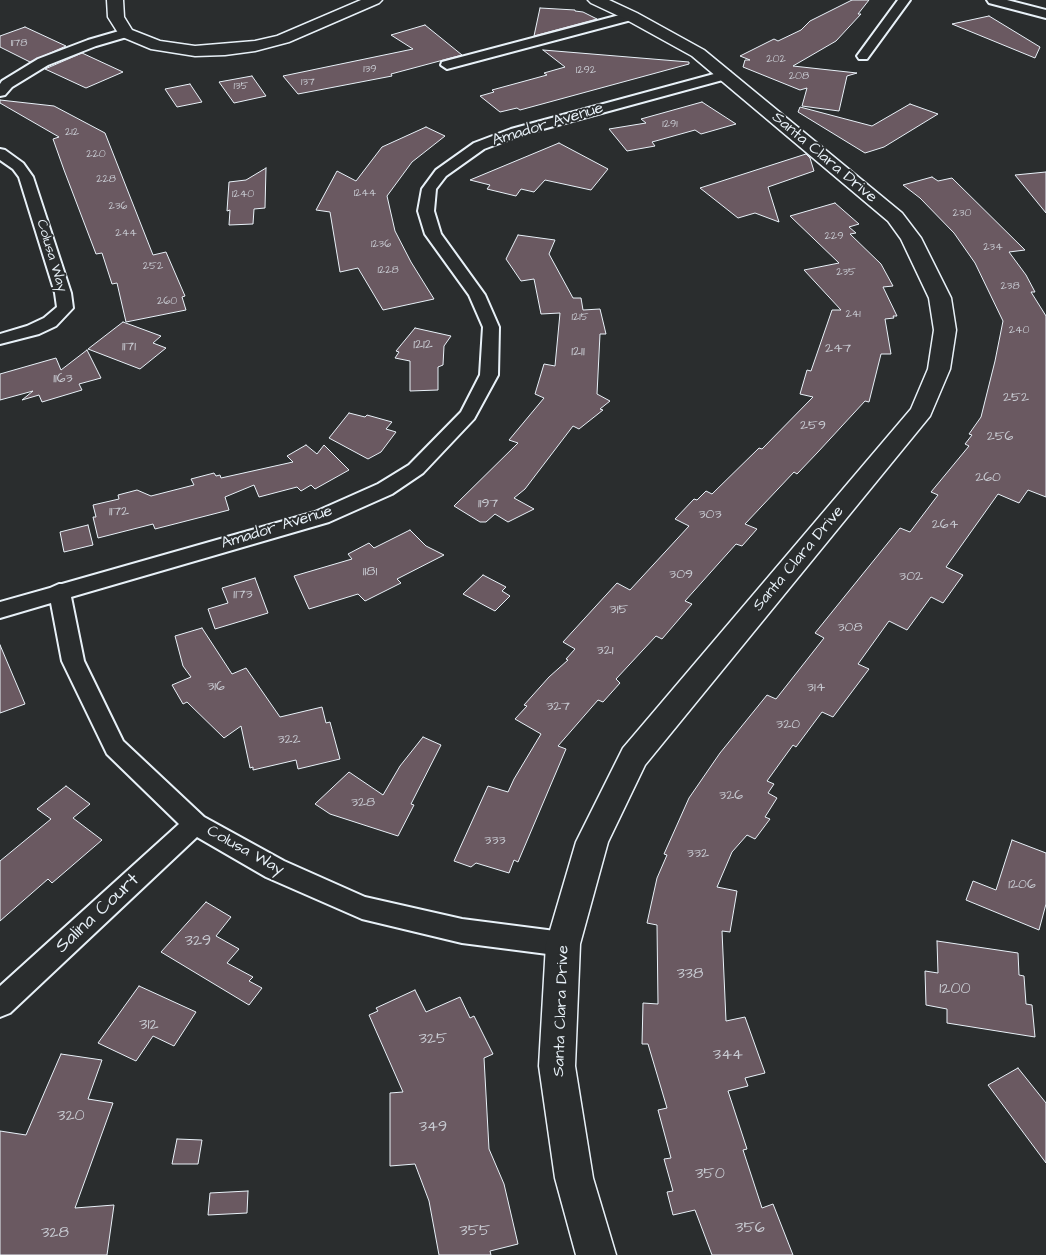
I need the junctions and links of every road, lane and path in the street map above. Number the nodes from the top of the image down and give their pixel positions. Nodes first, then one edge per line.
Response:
1 (115, 0) edge
2 (374, 0) edge
3 (596, 0) edge
4 (904, 0) edge
5 (993, 0) edge
6 (1046, 14) edge
7 (631, 16) junction
8 (126, 33) junction
9 (863, 56) dead end
10 (448, 65) dead end
11 (725, 75) junction
12 (0, 92) edge
13 (0, 154) edge
14 (4, 338) edge
15 (59, 592) junction
16 (0, 610) edge
17 (195, 824) junction
18 (563, 944) junction
19 (0, 1004) edge
20 (596, 1255) edge

1 - 8 street
2 - 8 street
3 - 7 street, Santa Clara Drive
4 - 9 street
5 - 6 street
7 - 10 street
7 - 11 street, Santa Clara Drive
8 - 12 street
11 - 15 street, Amador Avenue
11 - 18 street, Santa Clara Drive
13 - 14 street, Colusa Way
15 - 16 street, Amador Avenue
15 - 17 street, Colusa Way
17 - 18 street, Colusa Way
17 - 19 street, Salina Court
18 - 20 street, Santa Clara Drive

